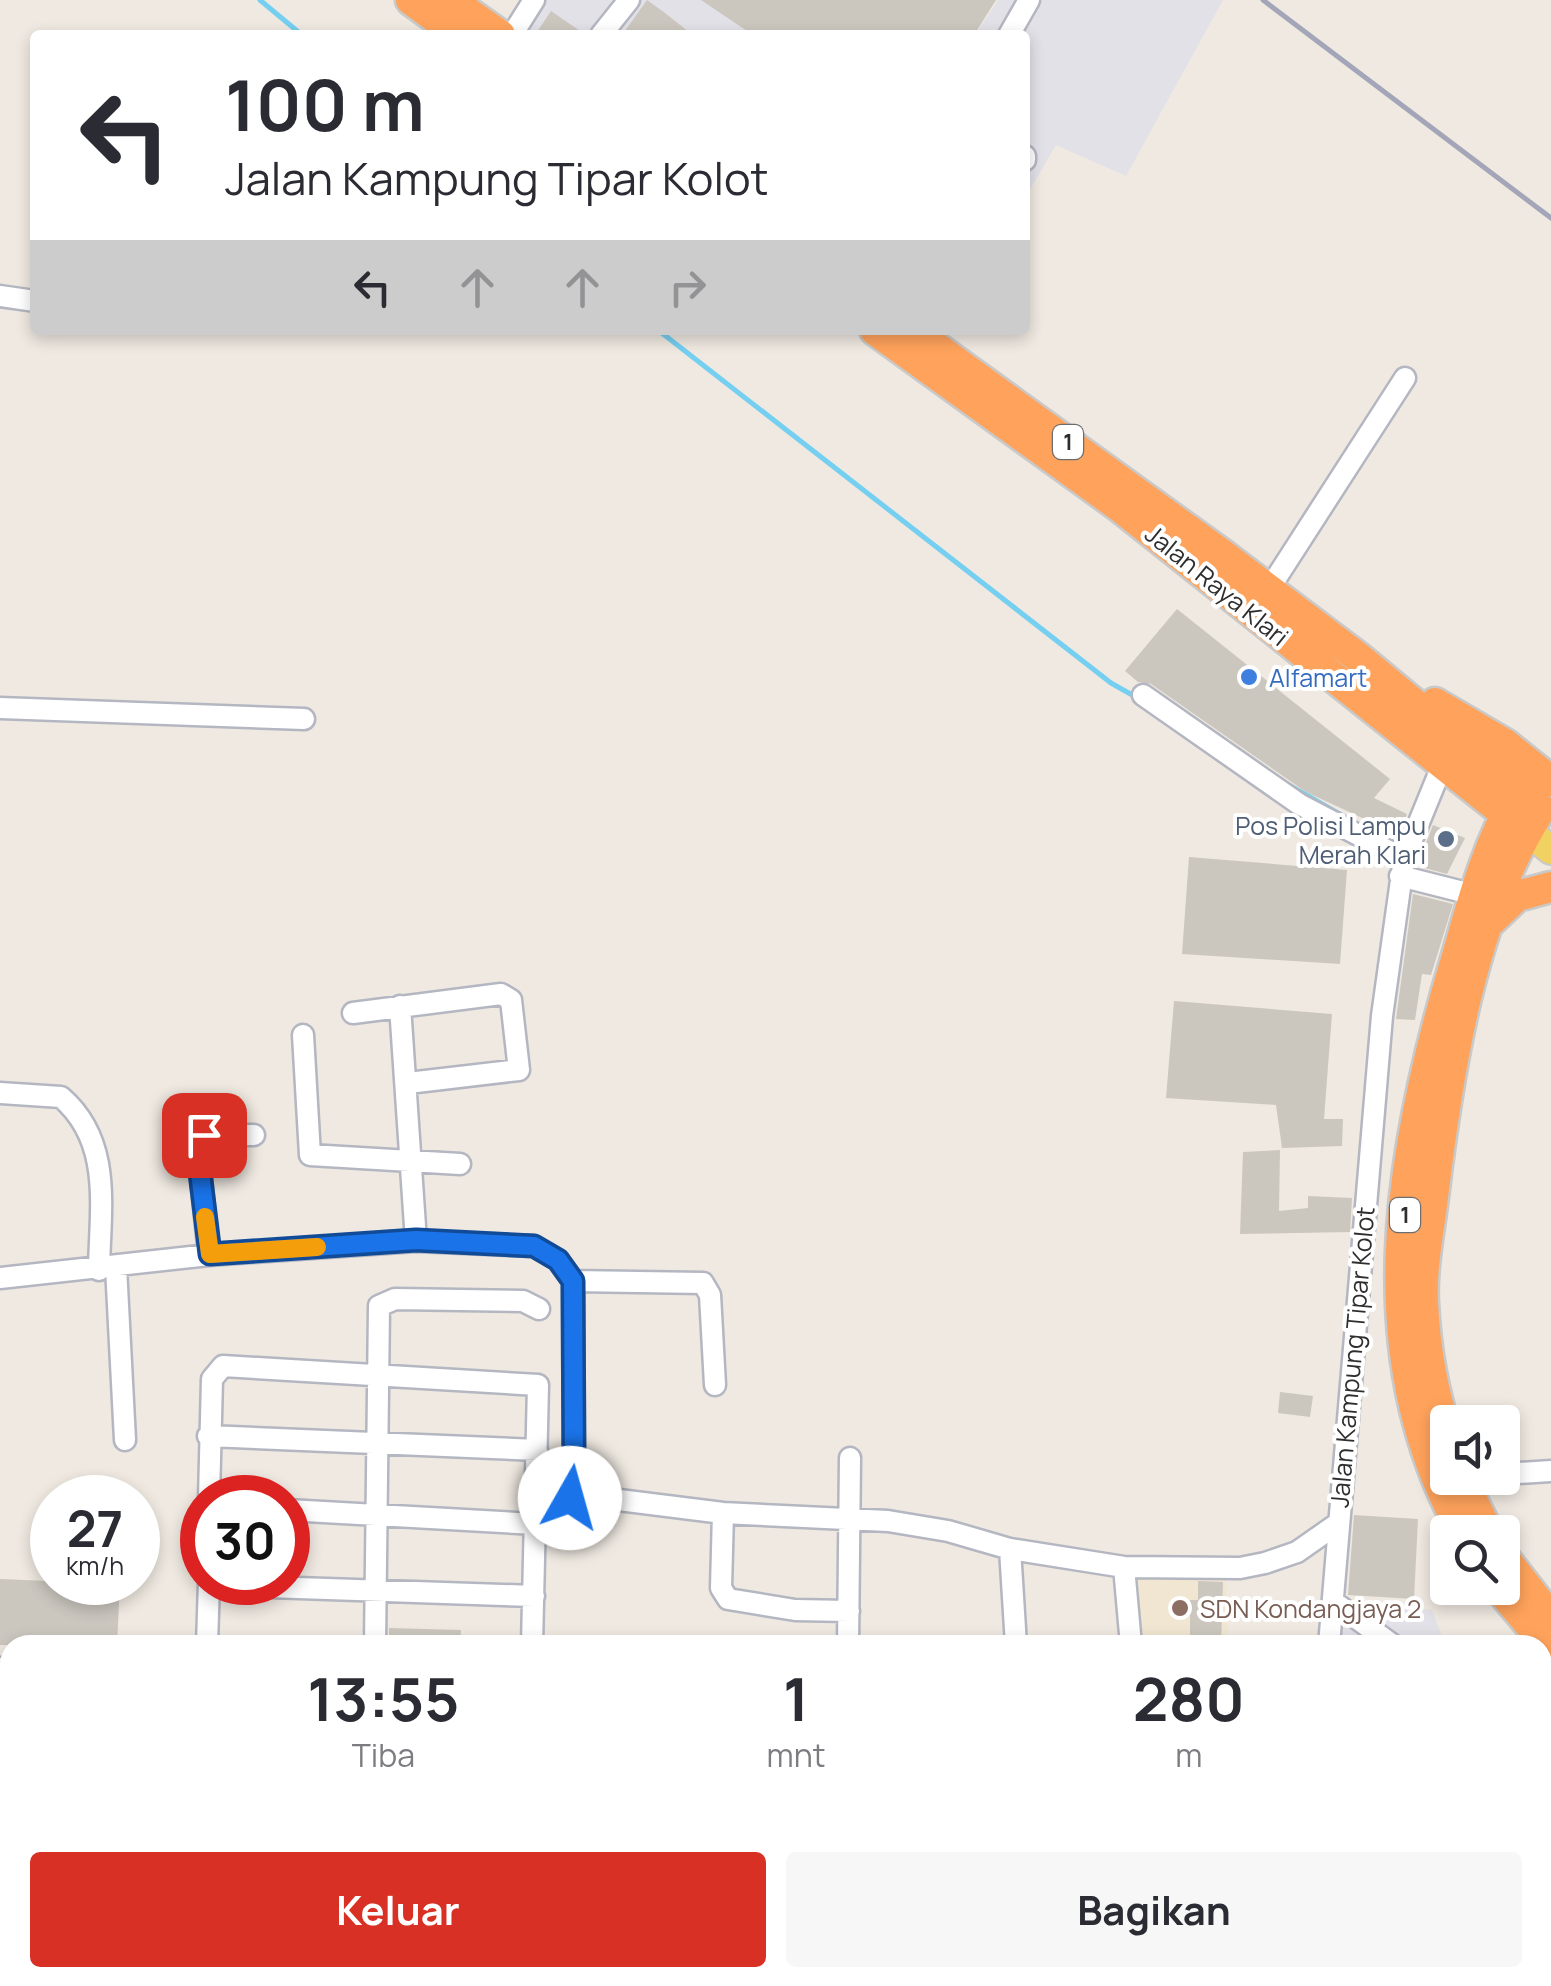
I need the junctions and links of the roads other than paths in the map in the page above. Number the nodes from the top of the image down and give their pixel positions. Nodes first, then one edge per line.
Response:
1 (411, 0) edge
2 (450, 0) edge
3 (534, 0) edge
4 (629, 0) edge
5 (1029, 0) edge
6 (452, 30) edge
7 (493, 30) edge
8 (515, 30) edge
9 (606, 30) edge
10 (1012, 30) edge
11 (0, 296) edge
12 (30, 300) edge
13 (882, 335) edge
14 (928, 335) edge
15 (1405, 378) dead end
16 (1269, 589) junction
17 (1143, 695) dead end
18 (0, 708) edge
19 (304, 719) dead end
20 (1448, 771) junction
21 (1535, 814) edge
22 (1402, 868) junction
23 (1551, 887) edge
24 (1475, 895) junction
25 (1490, 922) junction
26 (400, 1006) junction
27 (353, 1013) dead end
28 (304, 1035) dead end
29 (408, 1083) junction
30 (0, 1093) edge
31 (254, 1135) dead end
32 (412, 1163) junction
33 (460, 1164) dead end
34 (416, 1240) junction
35 (210, 1254) junction
36 (108, 1269) junction
37 (0, 1278) edge
38 (573, 1281) junction
39 (539, 1309) dead end
40 (378, 1376) junction
41 (715, 1384) dead end
42 (1441, 1405) edge
43 (208, 1436) junction
44 (125, 1440) dead end
45 (377, 1443) junction
46 (537, 1450) junction
47 (850, 1458) dead end
48 (1551, 1472) edge
49 (1520, 1473) edge
50 (209, 1475) edge
51 (585, 1494) junction
52 (310, 1511) edge
53 (536, 1513) junction
54 (723, 1513) junction
55 (376, 1514) junction
56 (1454, 1515) edge
57 (850, 1520) junction
58 (1337, 1524) junction
59 (1010, 1549) junction
60 (1124, 1567) junction
61 (1520, 1578) edge
62 (310, 1586) edge
63 (376, 1588) junction
64 (534, 1596) junction
65 (1334, 1602) junction
66 (209, 1605) edge
67 (1513, 1605) edge
68 (849, 1610) junction
69 (1551, 1618) edge
70 (207, 1635) edge
71 (375, 1635) edge
72 (532, 1635) edge
73 (848, 1635) edge
74 (1015, 1635) edge
75 (1130, 1635) edge
76 (1330, 1635) edge
77 (1379, 1635) edge
78 (1538, 1635) edge

1 - 6 highway
2 - 7 highway
3 - 8 street
4 - 9 street
5 - 10 street
11 - 12 street
13 - 20 highway, Jalan Raya Klari / 1
14 - 16 highway, Jalan Raya Klari / 1
15 - 16 street
16 - 21 highway, Jalan Raya Klari / 1
17 - 22 street
18 - 19 street
20 - 21 highway, Jalan Raya Klari / 1
20 - 22 street, Jalan Kampung Tipar Kolot
20 - 24 highway
21 - 24 highway, 1
21 - 25 highway, 1
22 - 24 street
22 - 58 street, Jalan Kampung Tipar Kolot
23 - 25 highway
24 - 56 highway, 1
25 - 42 highway, 1
26 - 27 street
26 - 29 street
26 - 29 street
28 - 32 street
29 - 32 street
30 - 36 street
31 - 35 street
32 - 33 street
32 - 34 street
34 - 35 street
34 - 38 street
35 - 36 street
36 - 37 street
36 - 44 street
38 - 41 street
38 - 51 street
39 - 40 street
40 - 43 street
40 - 45 street
40 - 46 street
43 - 45 street
43 - 50 street
45 - 46 street
45 - 55 street
46 - 53 street
47 - 57 street
48 - 49 street
51 - 53 street, Jalan Kampung Tipar Kolot
51 - 54 street, Jalan Kampung Tipar Kolot
52 - 55 street, Jalan Kampung Tipar Kolot
53 - 55 street, Jalan Kampung Tipar Kolot
53 - 64 street
54 - 57 street, Jalan Kampung Tipar Kolot
54 - 68 street
55 - 63 street
57 - 59 street, Jalan Kampung Tipar Kolot
57 - 68 street
58 - 60 street, Jalan Kampung Tipar Kolot
58 - 65 street
59 - 60 street, Jalan Kampung Tipar Kolot
59 - 74 street
60 - 75 street
61 - 69 highway
62 - 63 street
63 - 64 street
63 - 71 street
64 - 72 street
65 - 76 street
65 - 77 street
66 - 70 street
67 - 78 highway
68 - 73 street

